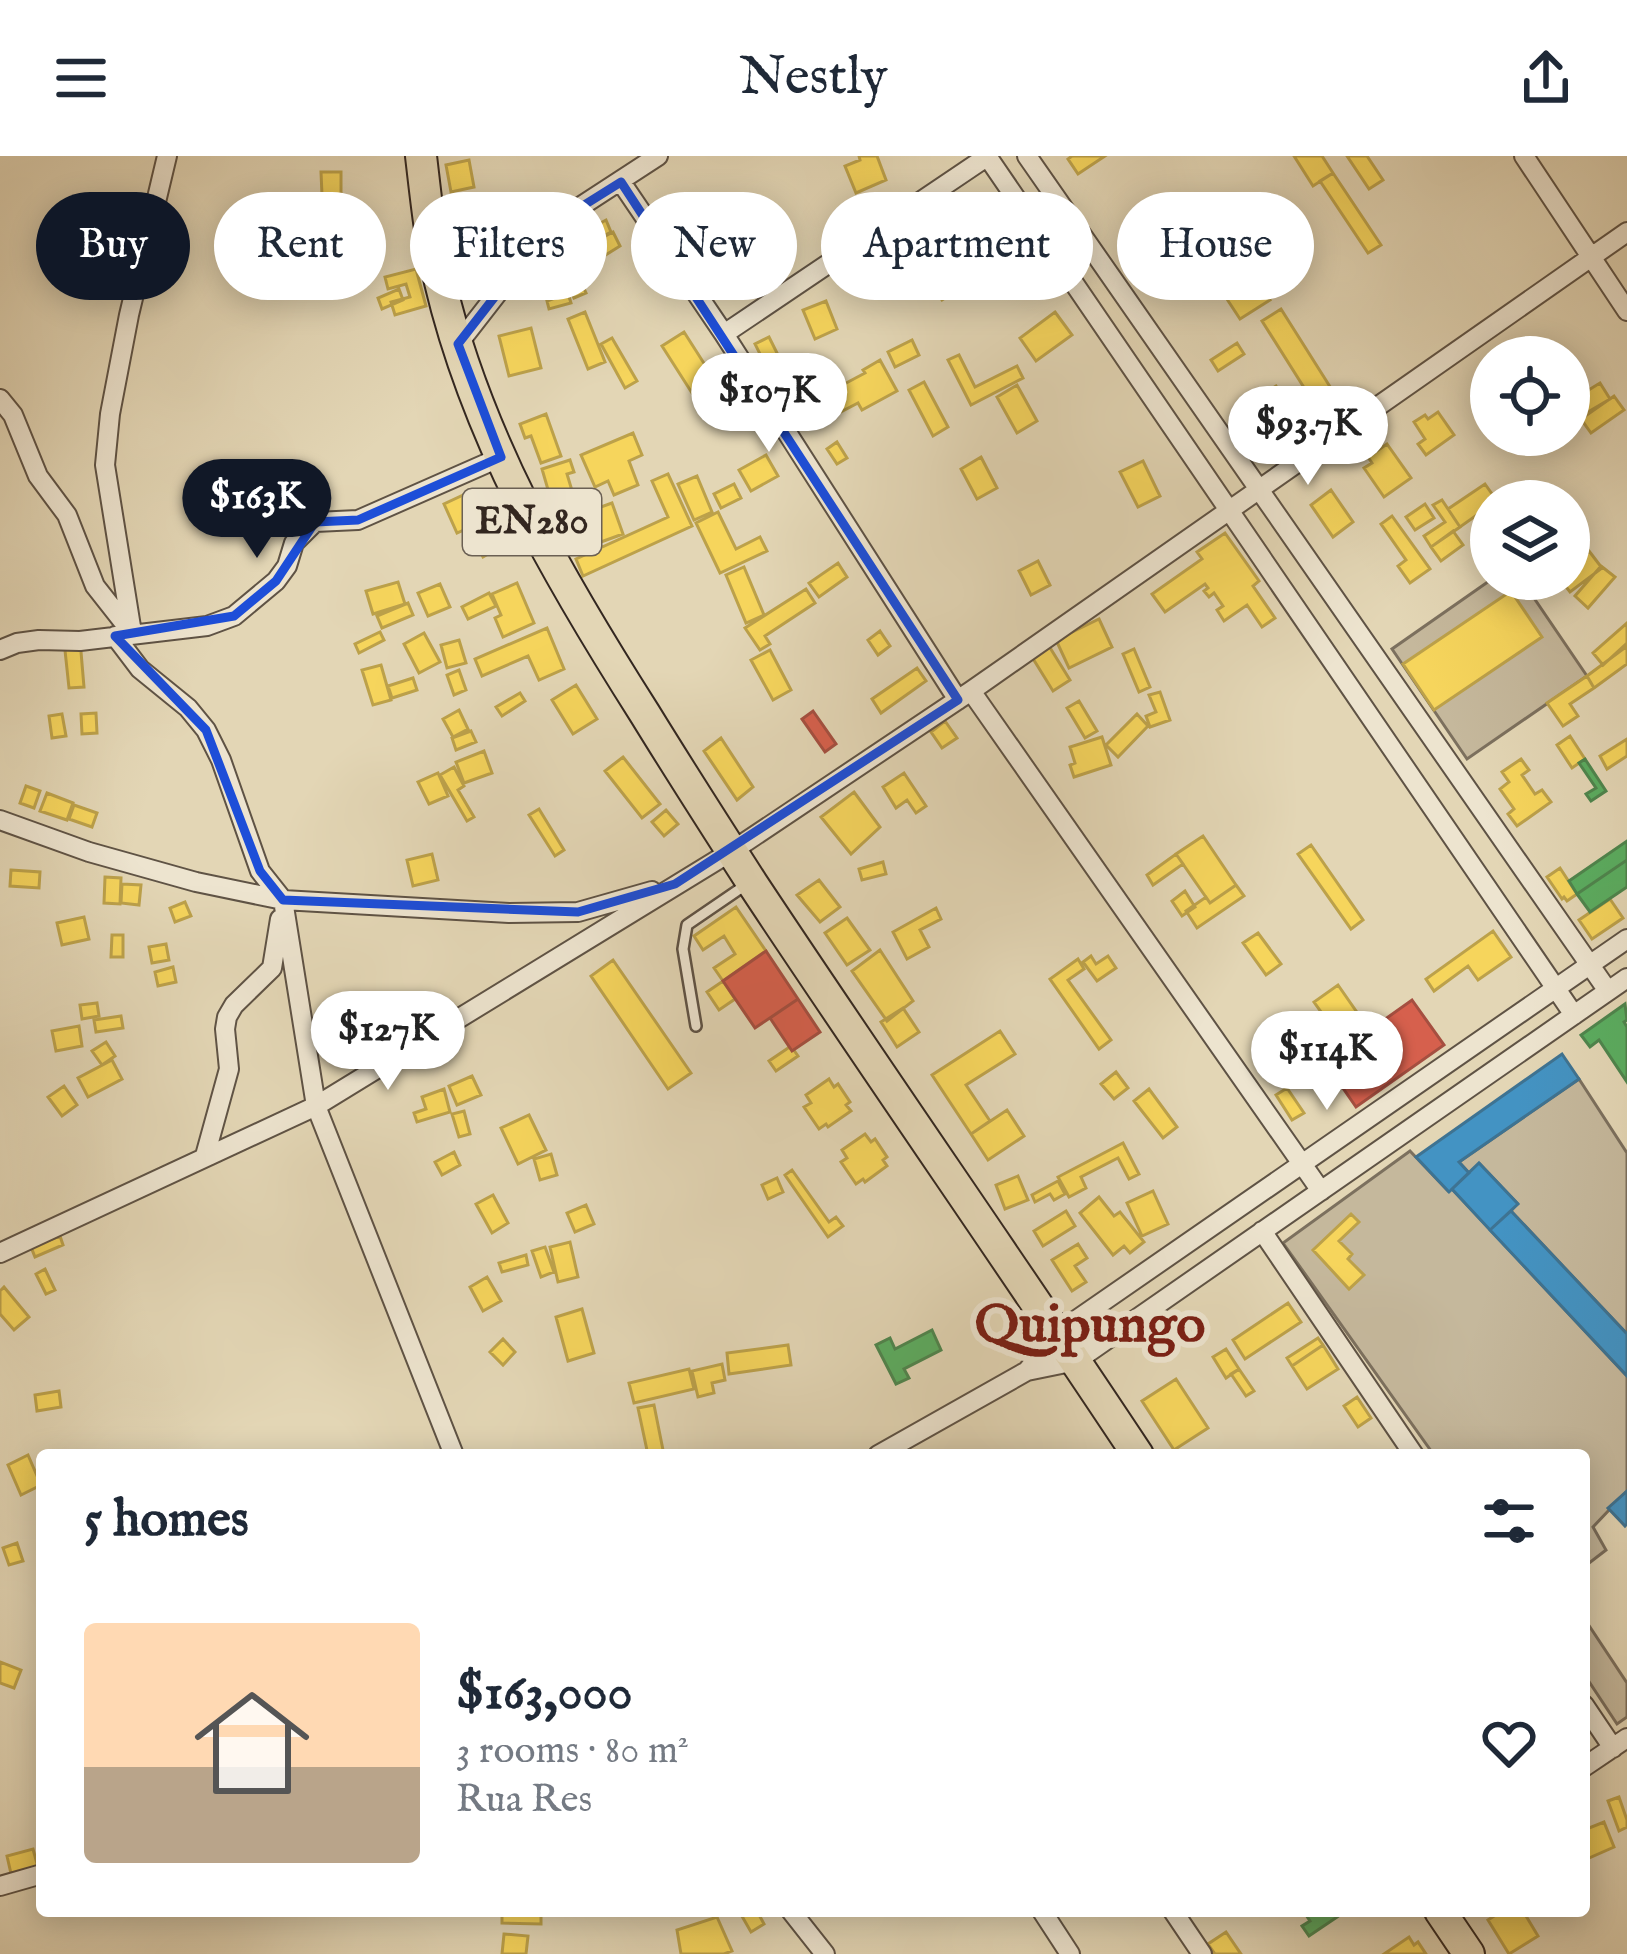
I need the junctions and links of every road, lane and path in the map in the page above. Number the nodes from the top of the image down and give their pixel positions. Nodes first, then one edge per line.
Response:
1 (167, 156) edge
2 (421, 156) edge
3 (658, 156) edge
4 (987, 156) edge
5 (1027, 156) edge
6 (1524, 156) edge
7 (621, 182) junction
8 (425, 192) edge
9 (605, 192) edge
10 (1627, 232) edge
11 (1591, 257) junction
12 (446, 300) edge
13 (492, 300) edge
14 (1627, 311) edge
15 (724, 334) junction
16 (458, 344) junction
17 (0, 399) edge
18 (501, 457) junction
19 (1259, 490) junction
20 (1229, 511) junction
21 (124, 634) junction
22 (0, 650) edge
23 (964, 696) junction
24 (0, 820) edge
25 (731, 851) junction
26 (752, 881) junction
27 (675, 884) junction
28 (283, 900) junction
29 (1627, 939) edge
30 (1590, 964) junction
31 (1627, 978) edge
32 (1556, 988) junction
33 (1608, 991) junction
34 (1574, 1015) junction
35 (696, 1026) dead end
36 (316, 1106) junction
37 (205, 1156) junction
38 (1301, 1164) junction
39 (1321, 1191) junction
40 (1262, 1231) junction
41 (0, 1252) edge
42 (1059, 1332) junction
43 (1076, 1361) junction
44 (1027, 1371) junction
45 (452, 1449) edge
46 (889, 1449) edge
47 (1134, 1449) edge
48 (1410, 1449) edge
49 (1590, 1711) edge
50 (1620, 1743) edge
51 (1590, 1763) edge
52 (36, 1876) edge
53 (0, 1886) edge
54 (796, 1917) edge
55 (1046, 1917) edge
56 (1177, 1917) edge
57 (1444, 1917) edge
58 (825, 1954) edge
59 (1070, 1954) edge
60 (1202, 1954) edge
61 (1469, 1954) edge

1 - 21 street
2 - 8 main road, EN280
3 - 7 street
4 - 15 street
4 - 20 street
5 - 19 street
6 - 11 street
7 - 9 street
7 - 15 street
10 - 11 street
11 - 14 street
11 - 19 street
12 - 16 main road, EN280
13 - 16 street
15 - 23 street
16 - 18 main road, EN280
17 - 21 street
18 - 21 street
18 - 25 main road, EN280
19 - 20 street
19 - 30 street
20 - 23 street
20 - 32 street
21 - 22 street
21 - 28 street
23 - 25 street
23 - 38 street
24 - 28 street
25 - 26 main road, EN280
25 - 27 street
26 - 35 lane
26 - 42 main road, EN280
27 - 28 street
27 - 36 street
28 - 36 street
28 - 37 street
29 - 30 street
30 - 32 street
30 - 33 street
31 - 33 street
32 - 34 street
32 - 38 street
33 - 34 street
34 - 39 street
36 - 37 street
36 - 45 street
37 - 41 street
38 - 39 street
38 - 42 street
39 - 40 street
40 - 43 street
40 - 48 street
42 - 43 main road, EN280
42 - 44 street
43 - 44 street
43 - 47 main road, EN280
44 - 46 street
49 - 50 street
50 - 51 street
52 - 53 street
54 - 58 street
55 - 59 street
56 - 60 street
57 - 61 main road

